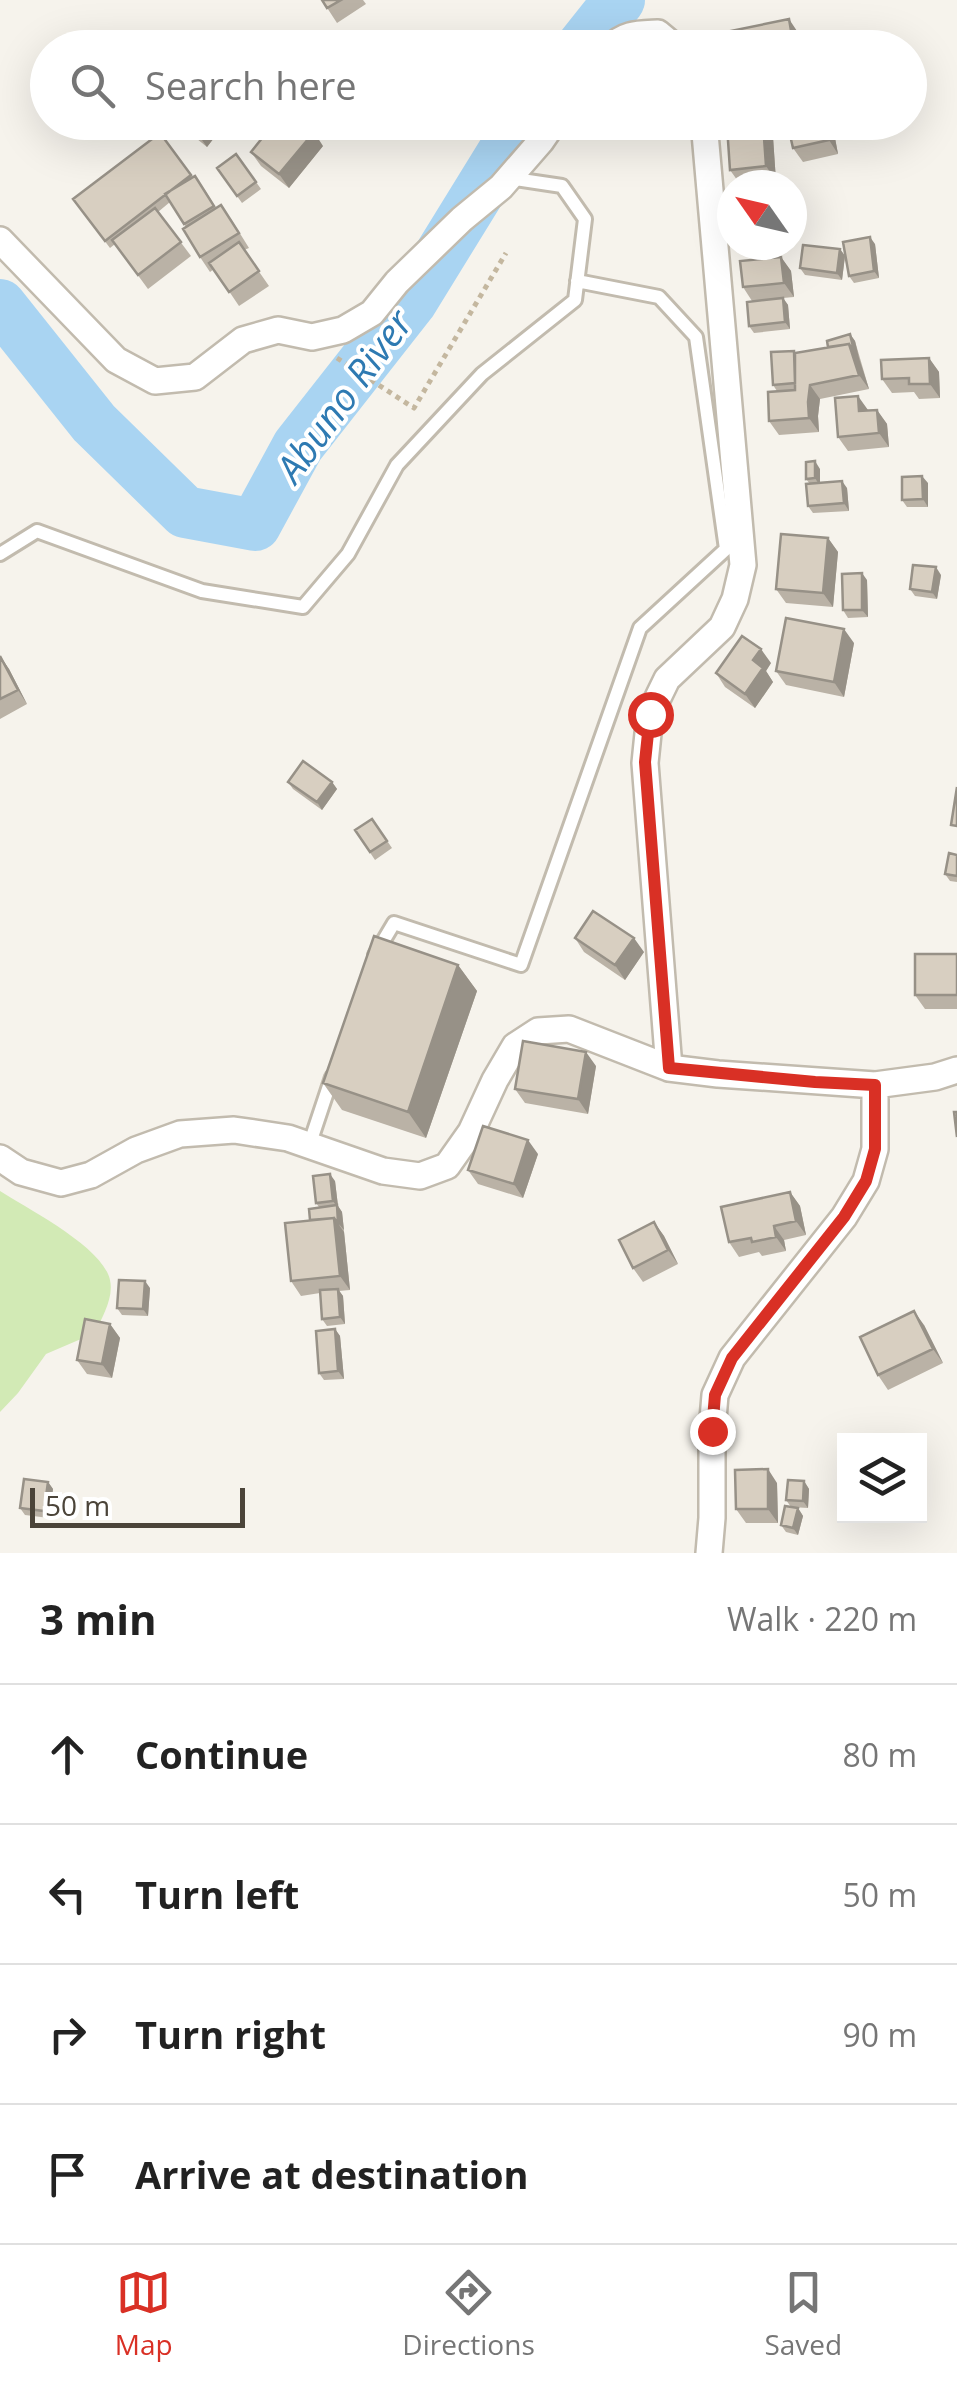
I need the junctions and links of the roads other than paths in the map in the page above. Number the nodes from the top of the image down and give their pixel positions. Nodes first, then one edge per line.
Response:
1 (542, 140) edge
2 (706, 140) edge
3 (508, 178) junction
4 (0, 240) edge
5 (577, 282) junction
6 (0, 554) edge
7 (371, 960) edge
8 (669, 1068) junction
9 (957, 1070) edge
10 (334, 1072) edge
11 (875, 1085) junction
12 (309, 1146) junction
13 (0, 1158) edge
14 (709, 1553) edge

1 - 3 street
2 - 8 street
3 - 4 street
3 - 5 lane
5 - 6 lane
5 - 7 lane
8 - 11 street
8 - 12 street
9 - 11 street
10 - 12 lane
11 - 14 street
12 - 13 street

